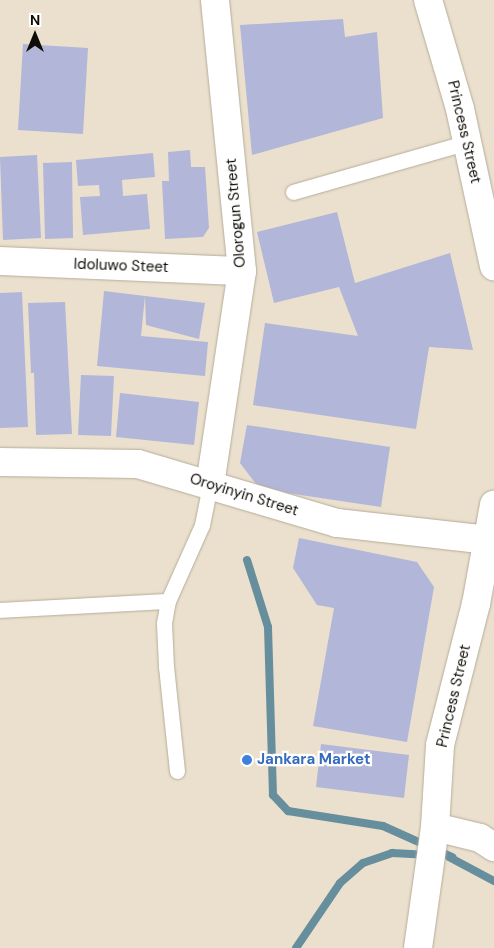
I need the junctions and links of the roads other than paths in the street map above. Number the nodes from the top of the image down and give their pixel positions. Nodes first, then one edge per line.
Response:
1 (215, 0) edge
2 (428, 0) edge
3 (468, 142) junction
4 (293, 192) dead end
5 (0, 261) edge
6 (494, 266) edge
7 (242, 271) junction
8 (0, 462) edge
9 (210, 485) junction
10 (494, 505) edge
11 (488, 540) junction
12 (168, 601) junction
13 (0, 610) edge
14 (177, 771) dead end
15 (435, 827) junction
16 (494, 847) edge
17 (418, 948) edge

1 - 7 street, Olorogun Street
2 - 3 street, Princess Street
3 - 4 lane
3 - 6 street, Princess Street
5 - 7 street, Idoluwo Steet
7 - 9 street, Olorogun Street
8 - 9 street, Oroyinyin Street
9 - 11 street, Oroyinyin Street
9 - 12 lane
10 - 11 street, Princess Street
11 - 15 street, Princess Street
12 - 13 lane
12 - 14 lane
15 - 16 street
15 - 17 street, Princess Street

